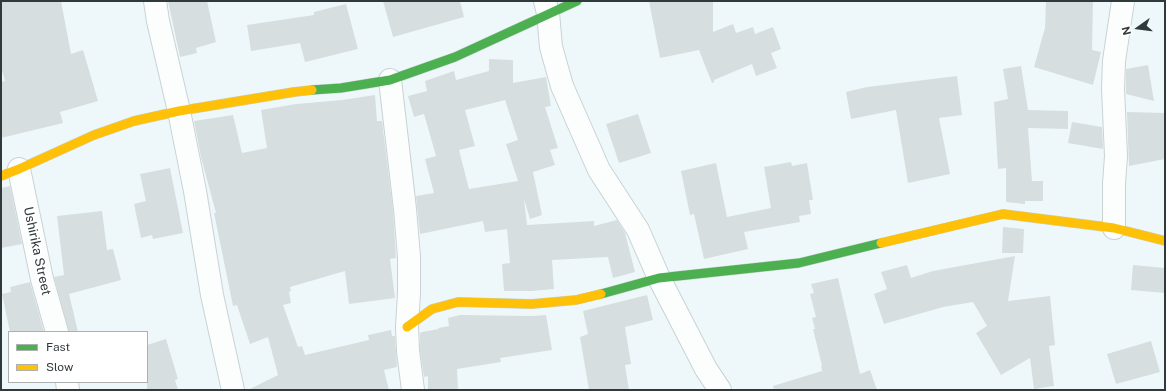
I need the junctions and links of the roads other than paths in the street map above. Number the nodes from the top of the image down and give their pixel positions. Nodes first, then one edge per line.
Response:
1 (155, 1) edge
2 (577, 1) edge
3 (1123, 1) edge
4 (546, 7) edge
5 (390, 80) junction
6 (179, 112) junction
7 (10, 173) edge
8 (1114, 228) junction
9 (1165, 241) edge
10 (659, 278) junction
11 (407, 327) junction
12 (57, 331) edge
13 (233, 390) edge
14 (413, 390) edge
15 (720, 390) edge

1 - 6 street
2 - 4 street
3 - 8 street
4 - 5 street
4 - 10 street
5 - 6 street
5 - 11 street
6 - 7 street
6 - 13 street
7 - 12 street, Ushirika Street
8 - 9 street
8 - 10 street
10 - 11 street
10 - 15 street
11 - 14 street

